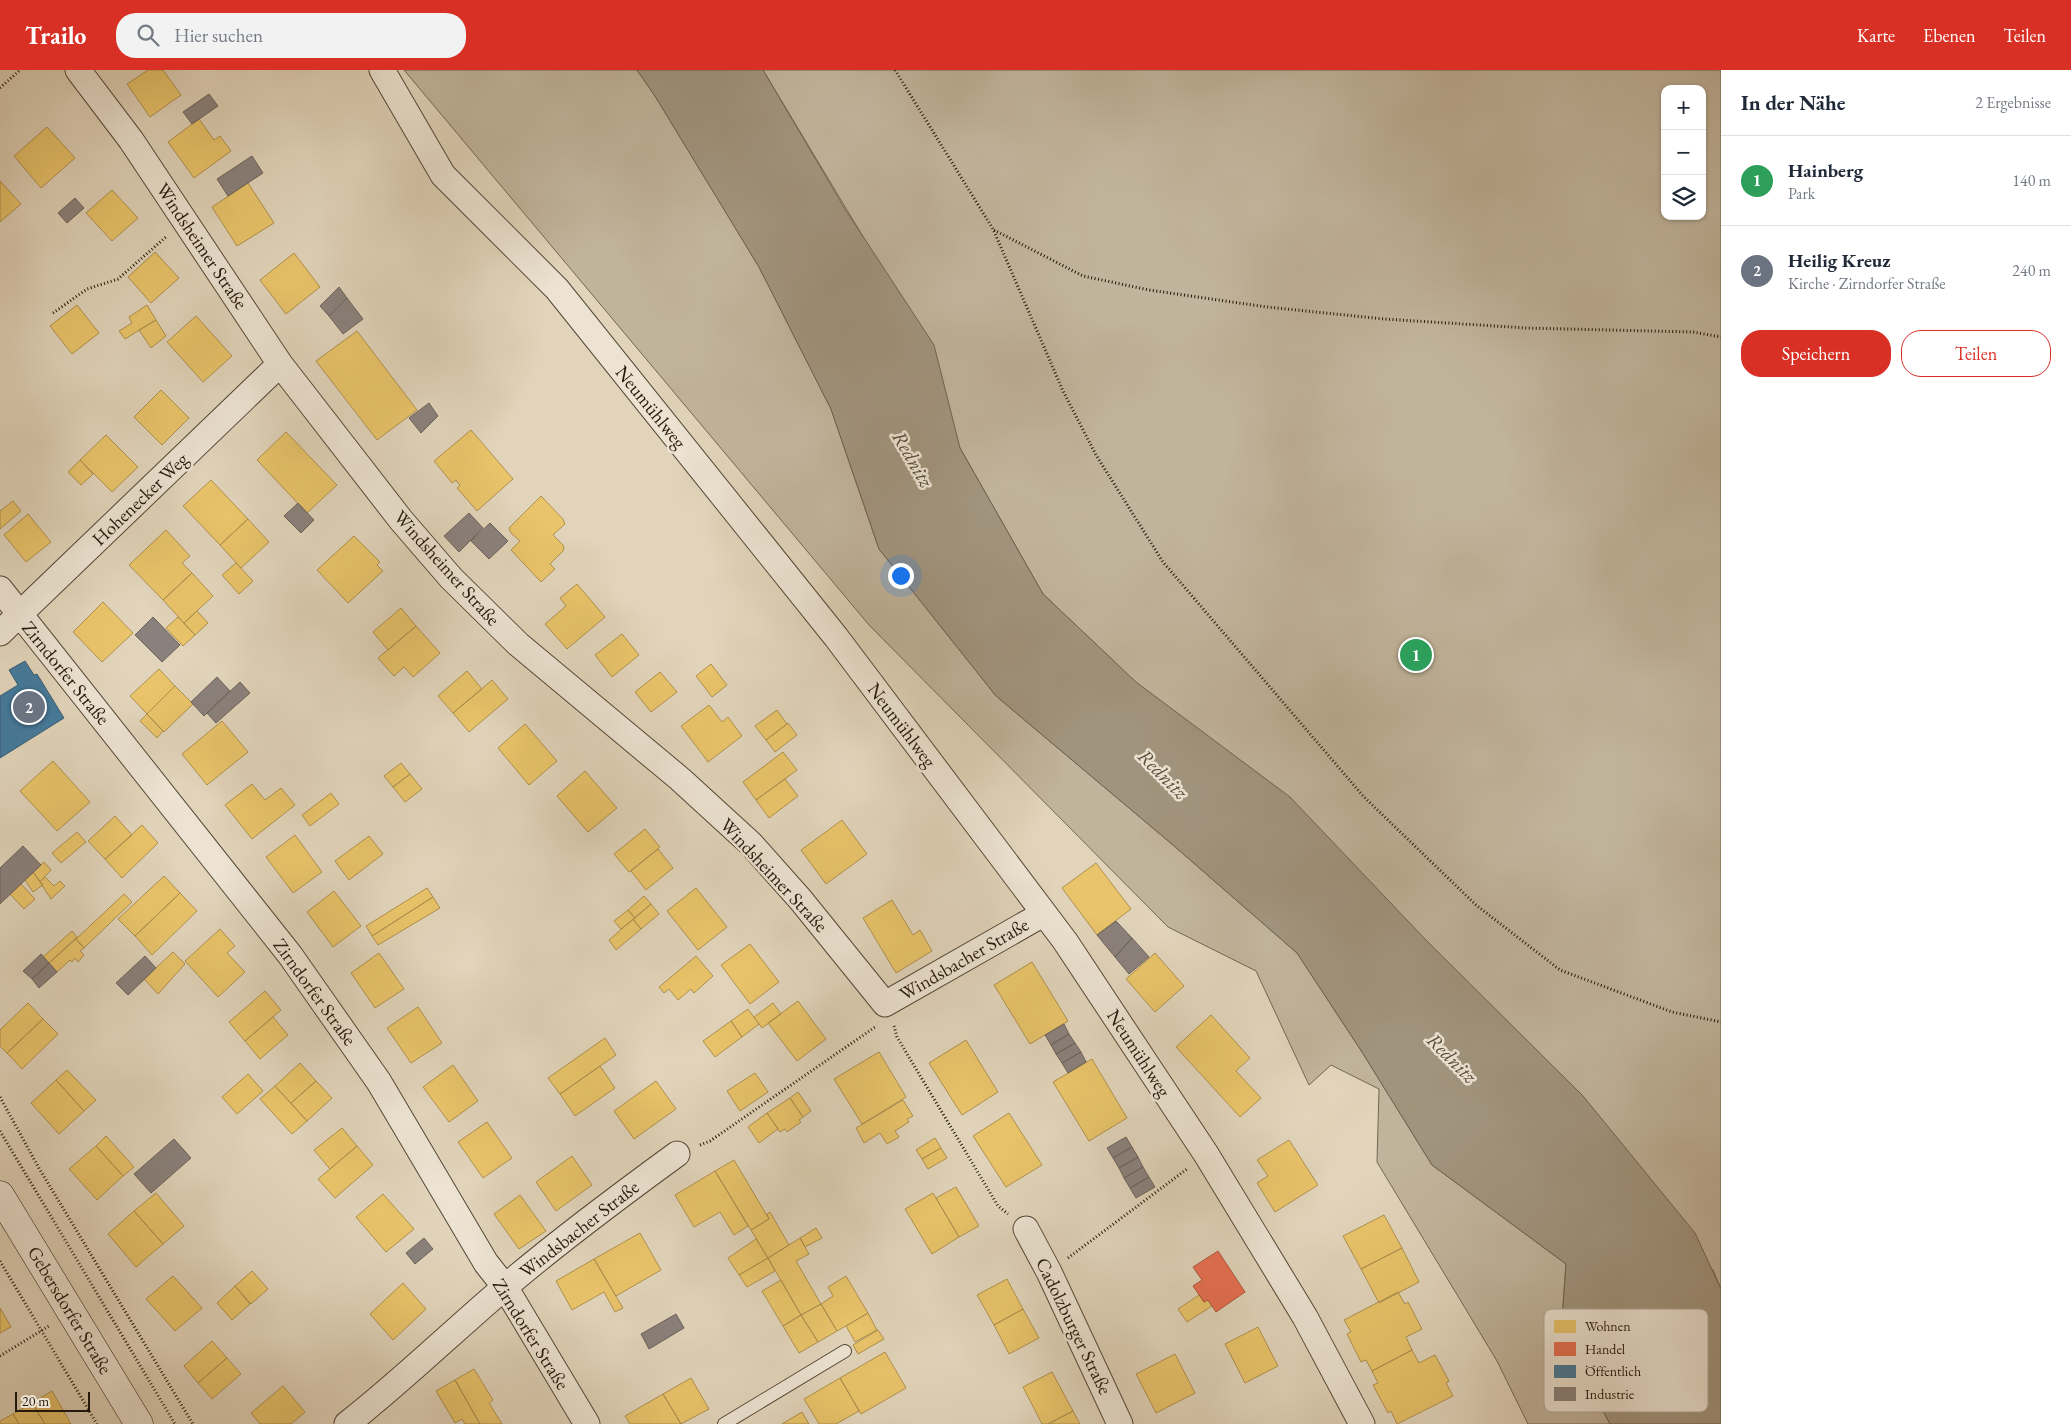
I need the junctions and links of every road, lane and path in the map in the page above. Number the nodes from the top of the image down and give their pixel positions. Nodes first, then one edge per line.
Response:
1 (20, 70) edge
2 (78, 70) edge
3 (382, 70) edge
4 (895, 70) edge
5 (0, 88) edge
6 (185, 221) junction
7 (993, 230) junction
8 (53, 313) dead end
9 (1721, 336) edge
10 (280, 364) junction
11 (0, 589) edge
12 (20, 616) junction
13 (0, 633) edge
14 (1043, 914) junction
15 (888, 1010) junction
16 (1721, 1022) edge
17 (0, 1097) edge
18 (0, 1131) edge
19 (710, 1141) dead end
20 (677, 1154) dead end
21 (1206, 1154) junction
22 (0, 1195) edge
23 (1026, 1229) joint
24 (0, 1261) edge
25 (1050, 1272) junction
26 (505, 1287) junction
27 (71, 1313) junction
28 (41, 1331) junction
29 (845, 1352) dead end
30 (0, 1356) edge
31 (98, 1424) edge
32 (140, 1424) edge
33 (175, 1424) edge
34 (193, 1424) edge
35 (347, 1424) edge
36 (587, 1424) edge
37 (724, 1424) edge
38 (1120, 1424) edge
39 (1362, 1424) edge

1 - 5 path
2 - 6 street, Windsheimer Straße
3 - 14 street, Neumühlweg
4 - 7 path
6 - 8 path
6 - 10 street, Windsheimer Straße
7 - 9 path
7 - 16 path
10 - 12 street, Hohenecker Weg
10 - 15 street, Windsheimer Straße
11 - 12 street, Zirndorfer Straße
12 - 13 street, Hohenecker Weg
12 - 26 street, Zirndorfer Straße
14 - 15 street, Windsbacher Straße
14 - 21 street, Neumühlweg
15 - 19 path
15 - 23 path
17 - 34 path
18 - 33 path
20 - 26 street, Windsbacher Straße
21 - 25 path
21 - 39 street, Neumühlweg
22 - 27 main road, Gebersdorfer Straße
23 - 25 street, Cadolzburger Straße
24 - 28 path
25 - 38 street, Cadolzburger Straße
26 - 35 street, Windsbacher Straße
26 - 36 street, Zirndorfer Straße
27 - 28 path
27 - 32 main road, Gebersdorfer Straße
28 - 30 path
28 - 31 path
29 - 37 lane

